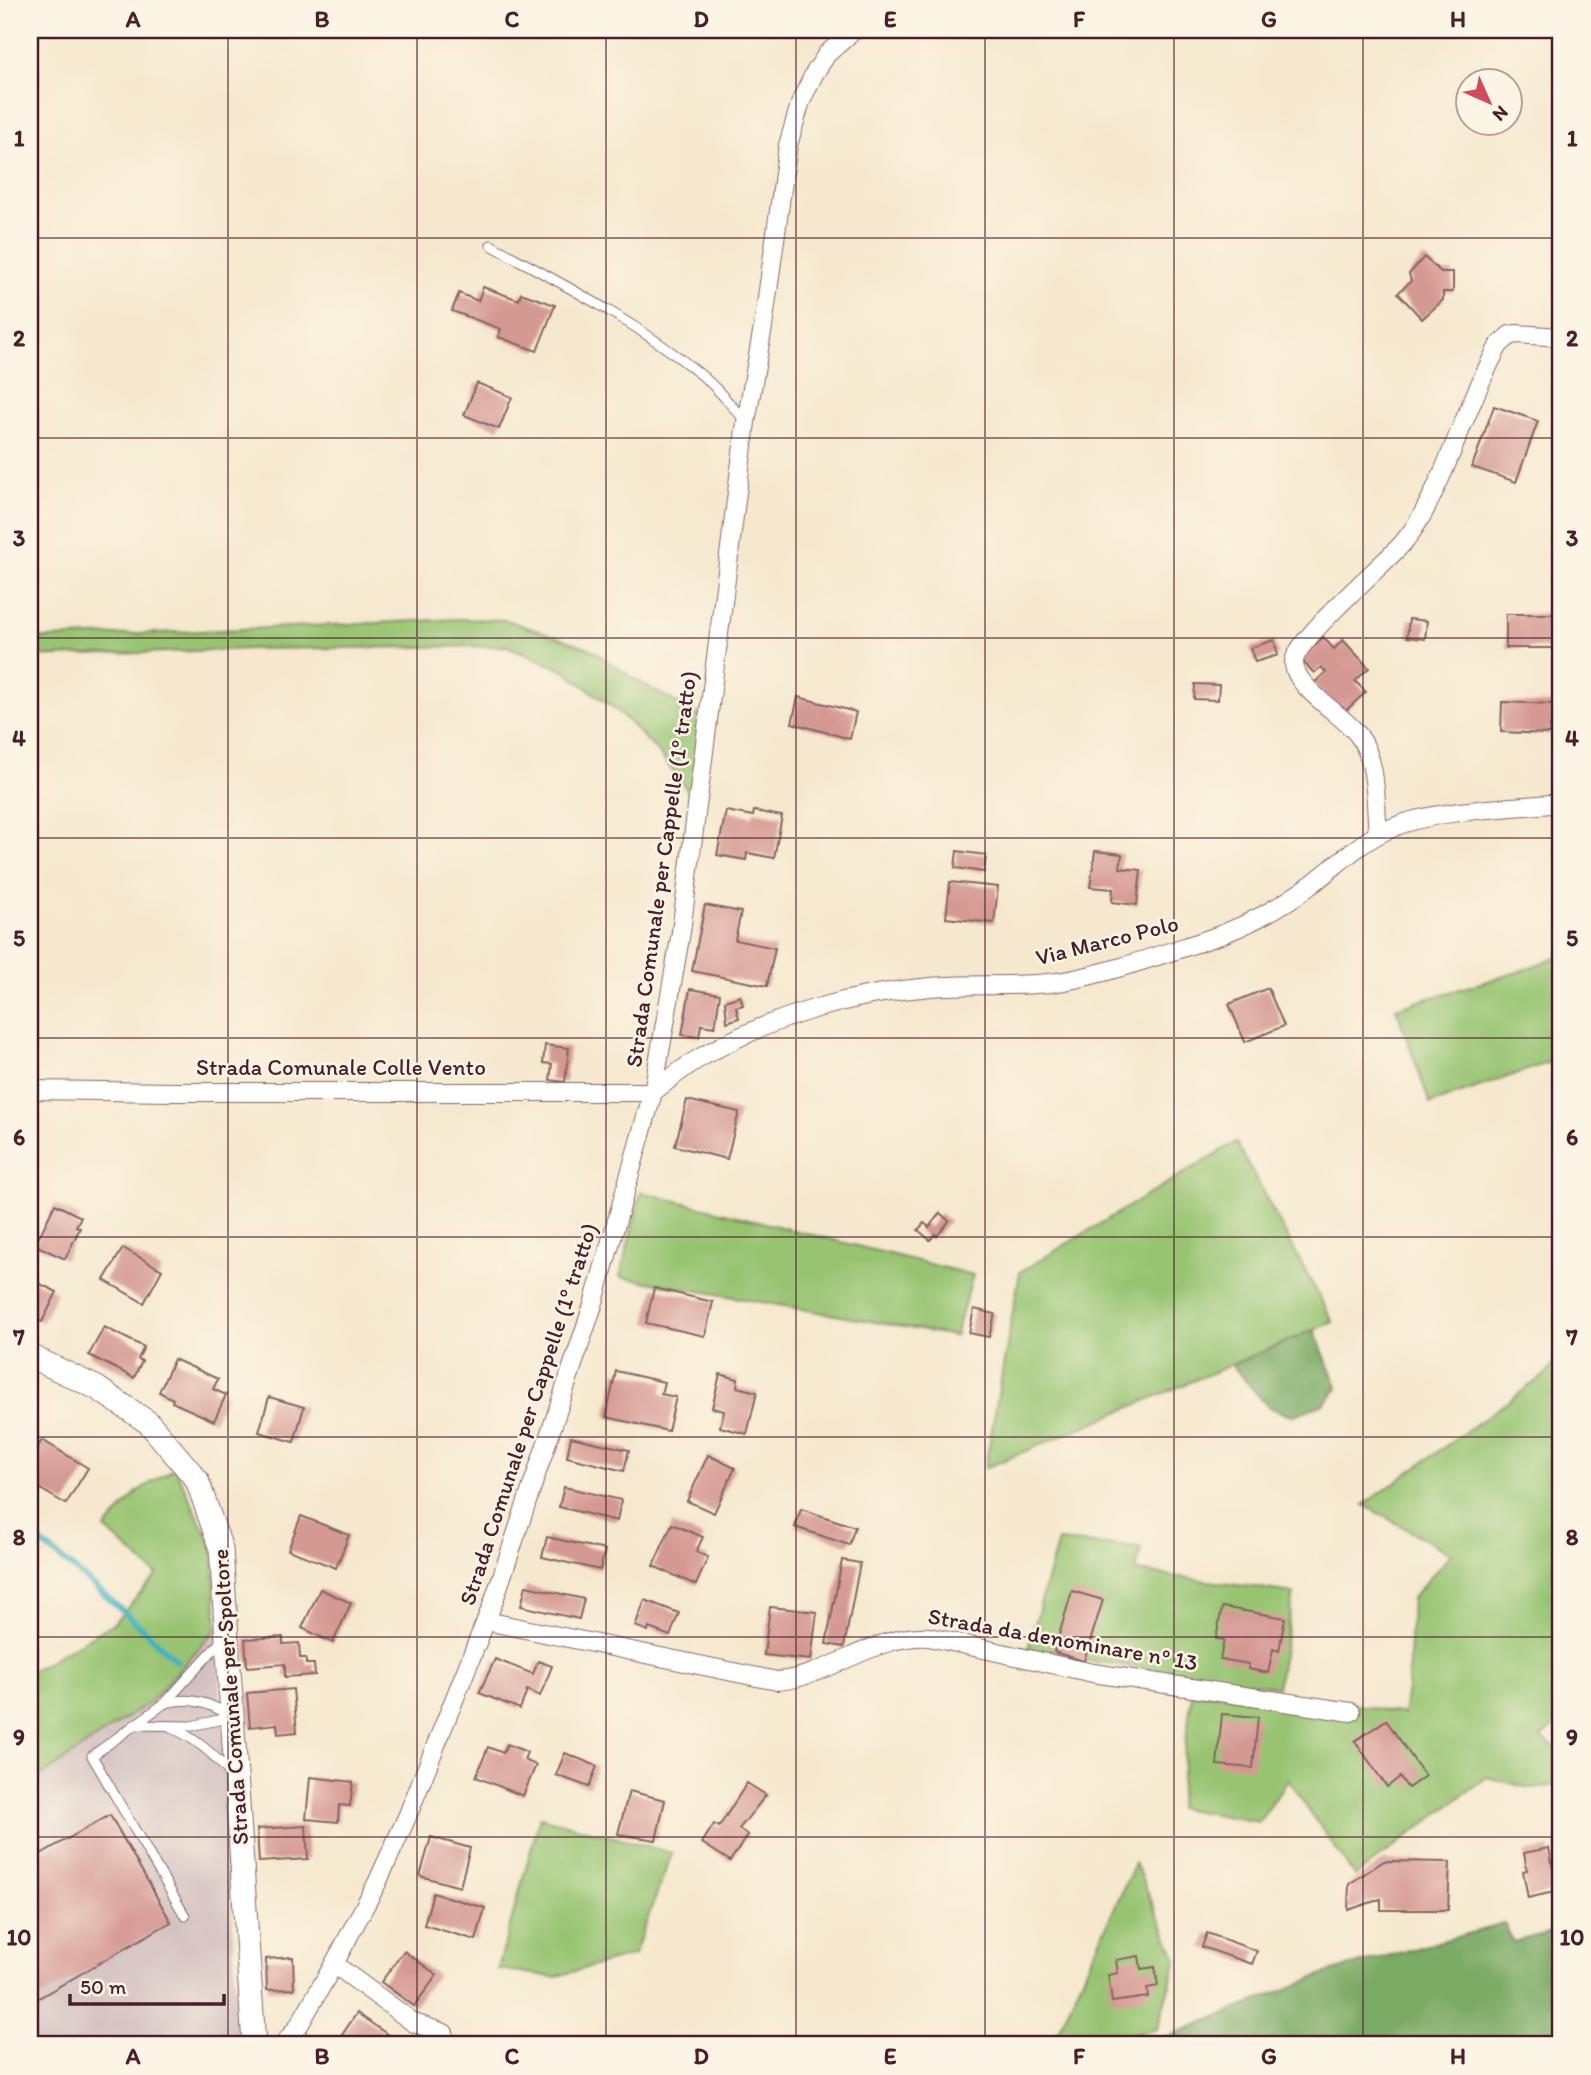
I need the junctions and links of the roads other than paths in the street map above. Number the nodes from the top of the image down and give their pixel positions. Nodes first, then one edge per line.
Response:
1 (854, 30) edge
2 (491, 244) dead end
3 (1561, 337) edge
4 (746, 422) junction
5 (1561, 803) edge
6 (1378, 834) junction
7 (30, 1090) edge
8 (653, 1091) junction
9 (30, 1356) edge
10 (486, 1621) junction
11 (227, 1635) junction
12 (165, 1703) junction
13 (1351, 1712) dead end
14 (232, 1717) junction
15 (134, 1725) junction
16 (170, 1727) junction
17 (237, 1782) junction
18 (185, 1916) dead end
19 (334, 1964) junction
20 (444, 2033) dead end
21 (254, 2045) edge
22 (283, 2045) edge

1 - 4 street, Strada Comunale per Cappelle (1º tratto)
2 - 4 lane
3 - 6 street
4 - 8 street, Strada Comunale per Cappelle (1º tratto)
5 - 6 street, Via Marco Polo
6 - 8 street, Via Marco Polo
7 - 8 street, Strada Comunale Colle Vento
8 - 10 street, Strada Comunale per Cappelle (1º tratto)
9 - 11 street, Strada Comunale per Spoltore
10 - 13 street, Strada da denominare nº 13
10 - 19 street, Strada Comunale per Cappelle (1º tratto)
11 - 12 lane
11 - 14 street, Strada Comunale per Spoltore
12 - 14 lane
12 - 15 lane
14 - 16 lane
14 - 17 street, Strada Comunale per Spoltore
15 - 16 lane
15 - 18 lane
16 - 17 lane
17 - 21 street, Strada Comunale per Spoltore
19 - 20 street
19 - 22 street, Strada Comunale per Cappelle (1º tratto)

